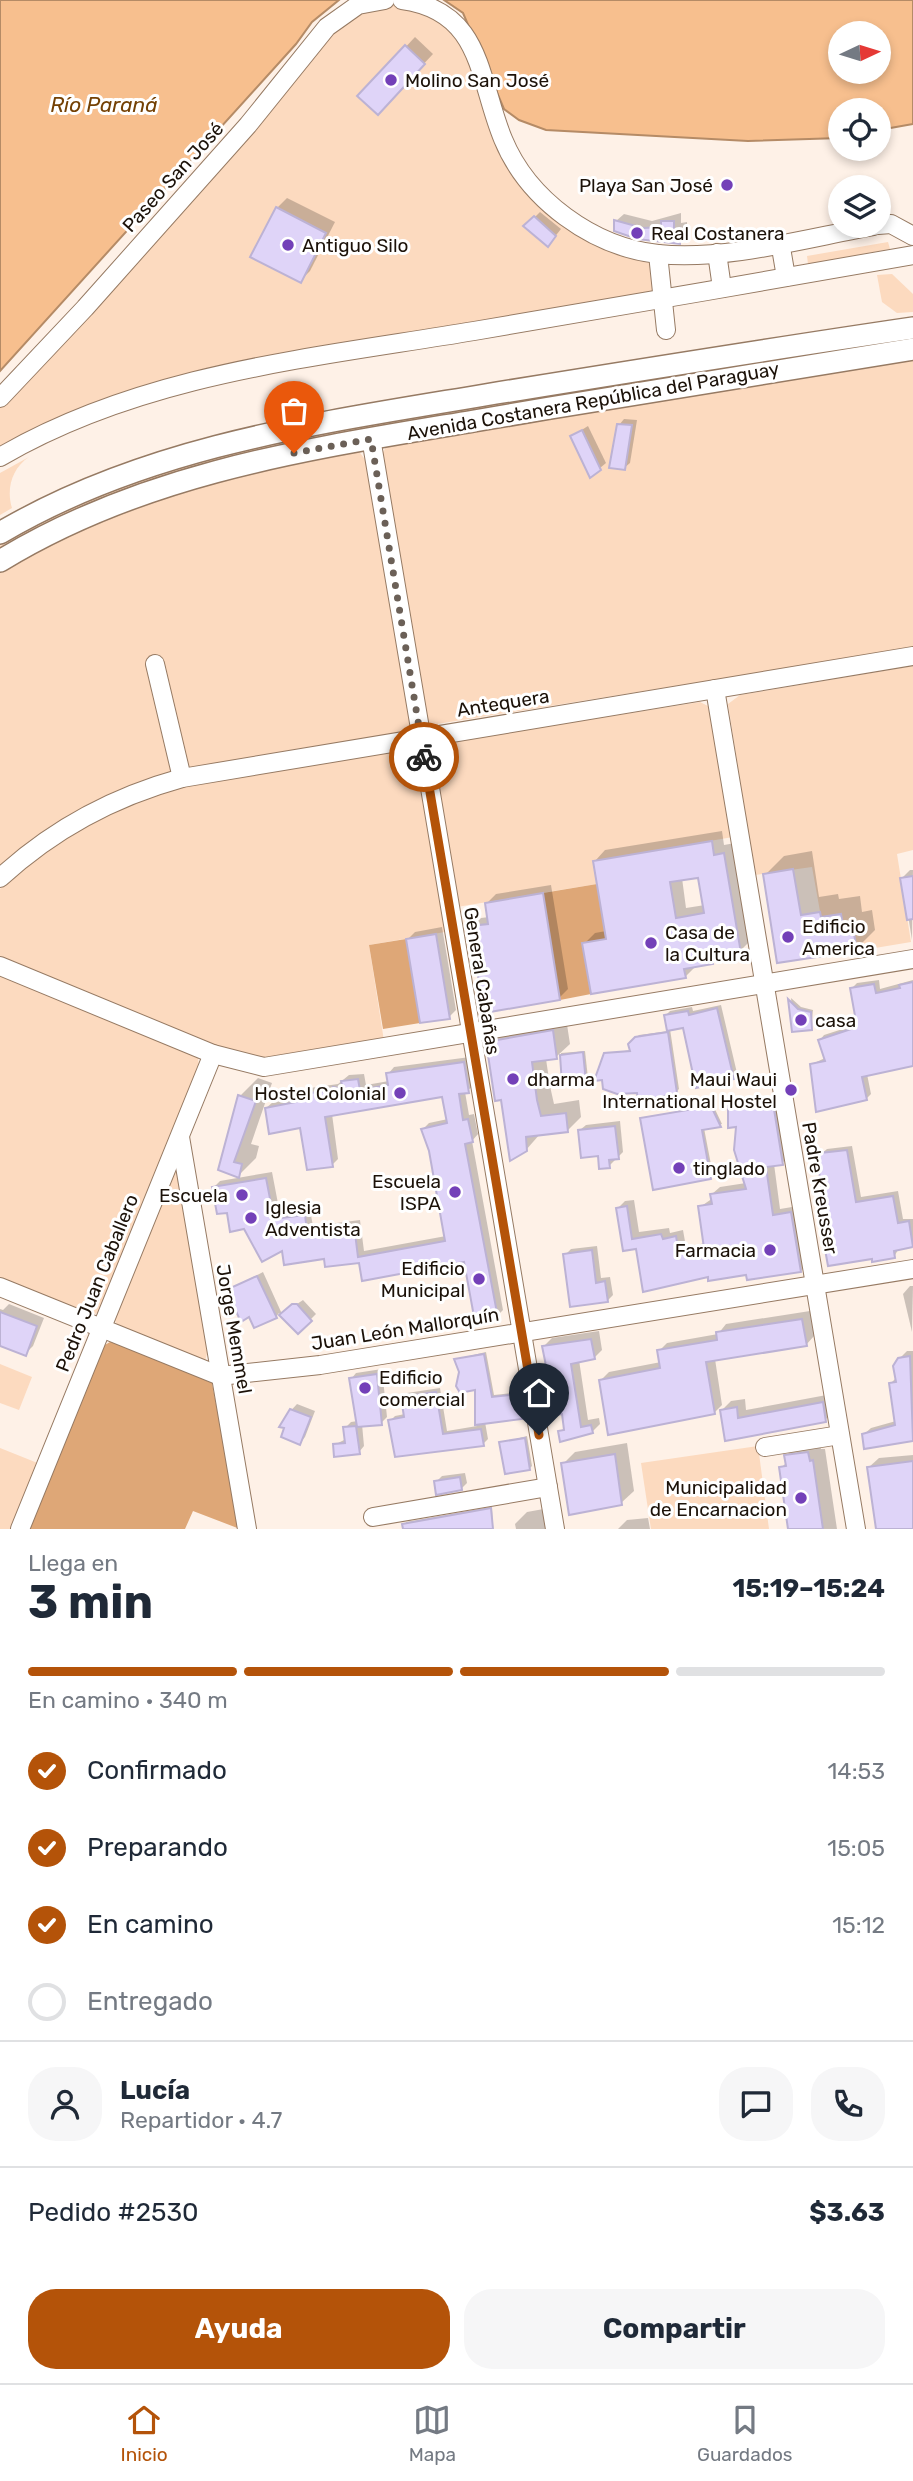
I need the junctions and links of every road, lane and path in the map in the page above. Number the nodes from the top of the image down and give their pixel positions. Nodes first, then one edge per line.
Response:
1 (385, 0) edge
2 (402, 0) edge
3 (891, 224) edge
4 (828, 234) edge
5 (913, 236) edge
6 (780, 242) junction
7 (717, 253) junction
8 (658, 254) junction
9 (913, 255) edge
10 (786, 277) junction
11 (722, 288) junction
12 (663, 298) junction
13 (913, 328) edge
14 (666, 330) dead end
15 (913, 349) edge
16 (0, 398) edge
17 (371, 439) junction
18 (0, 457) edge
19 (0, 533) edge
20 (0, 561) edge
21 (913, 656) edge
22 (155, 664) dead end
23 (715, 689) junction
24 (421, 738) junction
25 (182, 778) junction
26 (0, 878) edge
27 (913, 959) edge
28 (0, 966) edge
29 (765, 984) junction
30 (469, 1034) junction
31 (214, 1054) junction
32 (180, 1137) junction
33 (913, 1269) edge
34 (815, 1286) junction
35 (0, 1287) edge
36 (102, 1329) junction
37 (522, 1330) junction
38 (220, 1376) junction
39 (840, 1434) junction
40 (765, 1447) dead end
41 (548, 1487) junction
42 (373, 1517) dead end
43 (20, 1529) edge
44 (247, 1529) edge
45 (555, 1529) edge
46 (856, 1529) edge

1 - 16 street, Paseo San José
2 - 8 street
3 - 5 street
4 - 6 street
6 - 7 street
6 - 10 street
7 - 8 street
7 - 11 street
8 - 12 street
9 - 10 street
10 - 11 street
11 - 12 street
12 - 14 street
12 - 18 street
13 - 19 main road, Avenida Costanera República del Paraguay
15 - 17 main road, Avenida Costanera República del Paraguay
17 - 20 main road, Avenida Costanera República del Paraguay
17 - 24 street, General Cabañas
21 - 23 street, Antequera
22 - 25 street
23 - 24 street, Antequera
23 - 29 street, Padre Kreusser
24 - 25 street, Antequera
24 - 30 street, General Cabañas
25 - 26 street, Antequera
27 - 29 street
28 - 31 street
29 - 30 street
29 - 34 street, Padre Kreusser
30 - 31 street
30 - 37 street, General Cabañas
31 - 32 street, Pedro Juan Caballero
32 - 36 street, Pedro Juan Caballero
32 - 38 street, Jorge Memmel
33 - 34 street, Juan León Mallorquín
34 - 37 street, Juan León Mallorquín
34 - 39 street, Padre Kreusser
35 - 36 street, Juan León Mallorquín
36 - 38 street, Juan León Mallorquín
36 - 43 street, Pedro Juan Caballero
37 - 38 street, Juan León Mallorquín
37 - 41 street, General Cabañas
38 - 44 street, Jorge Memmel
39 - 40 street
39 - 46 street, Padre Kreusser
41 - 42 street
41 - 45 street, General Cabañas

